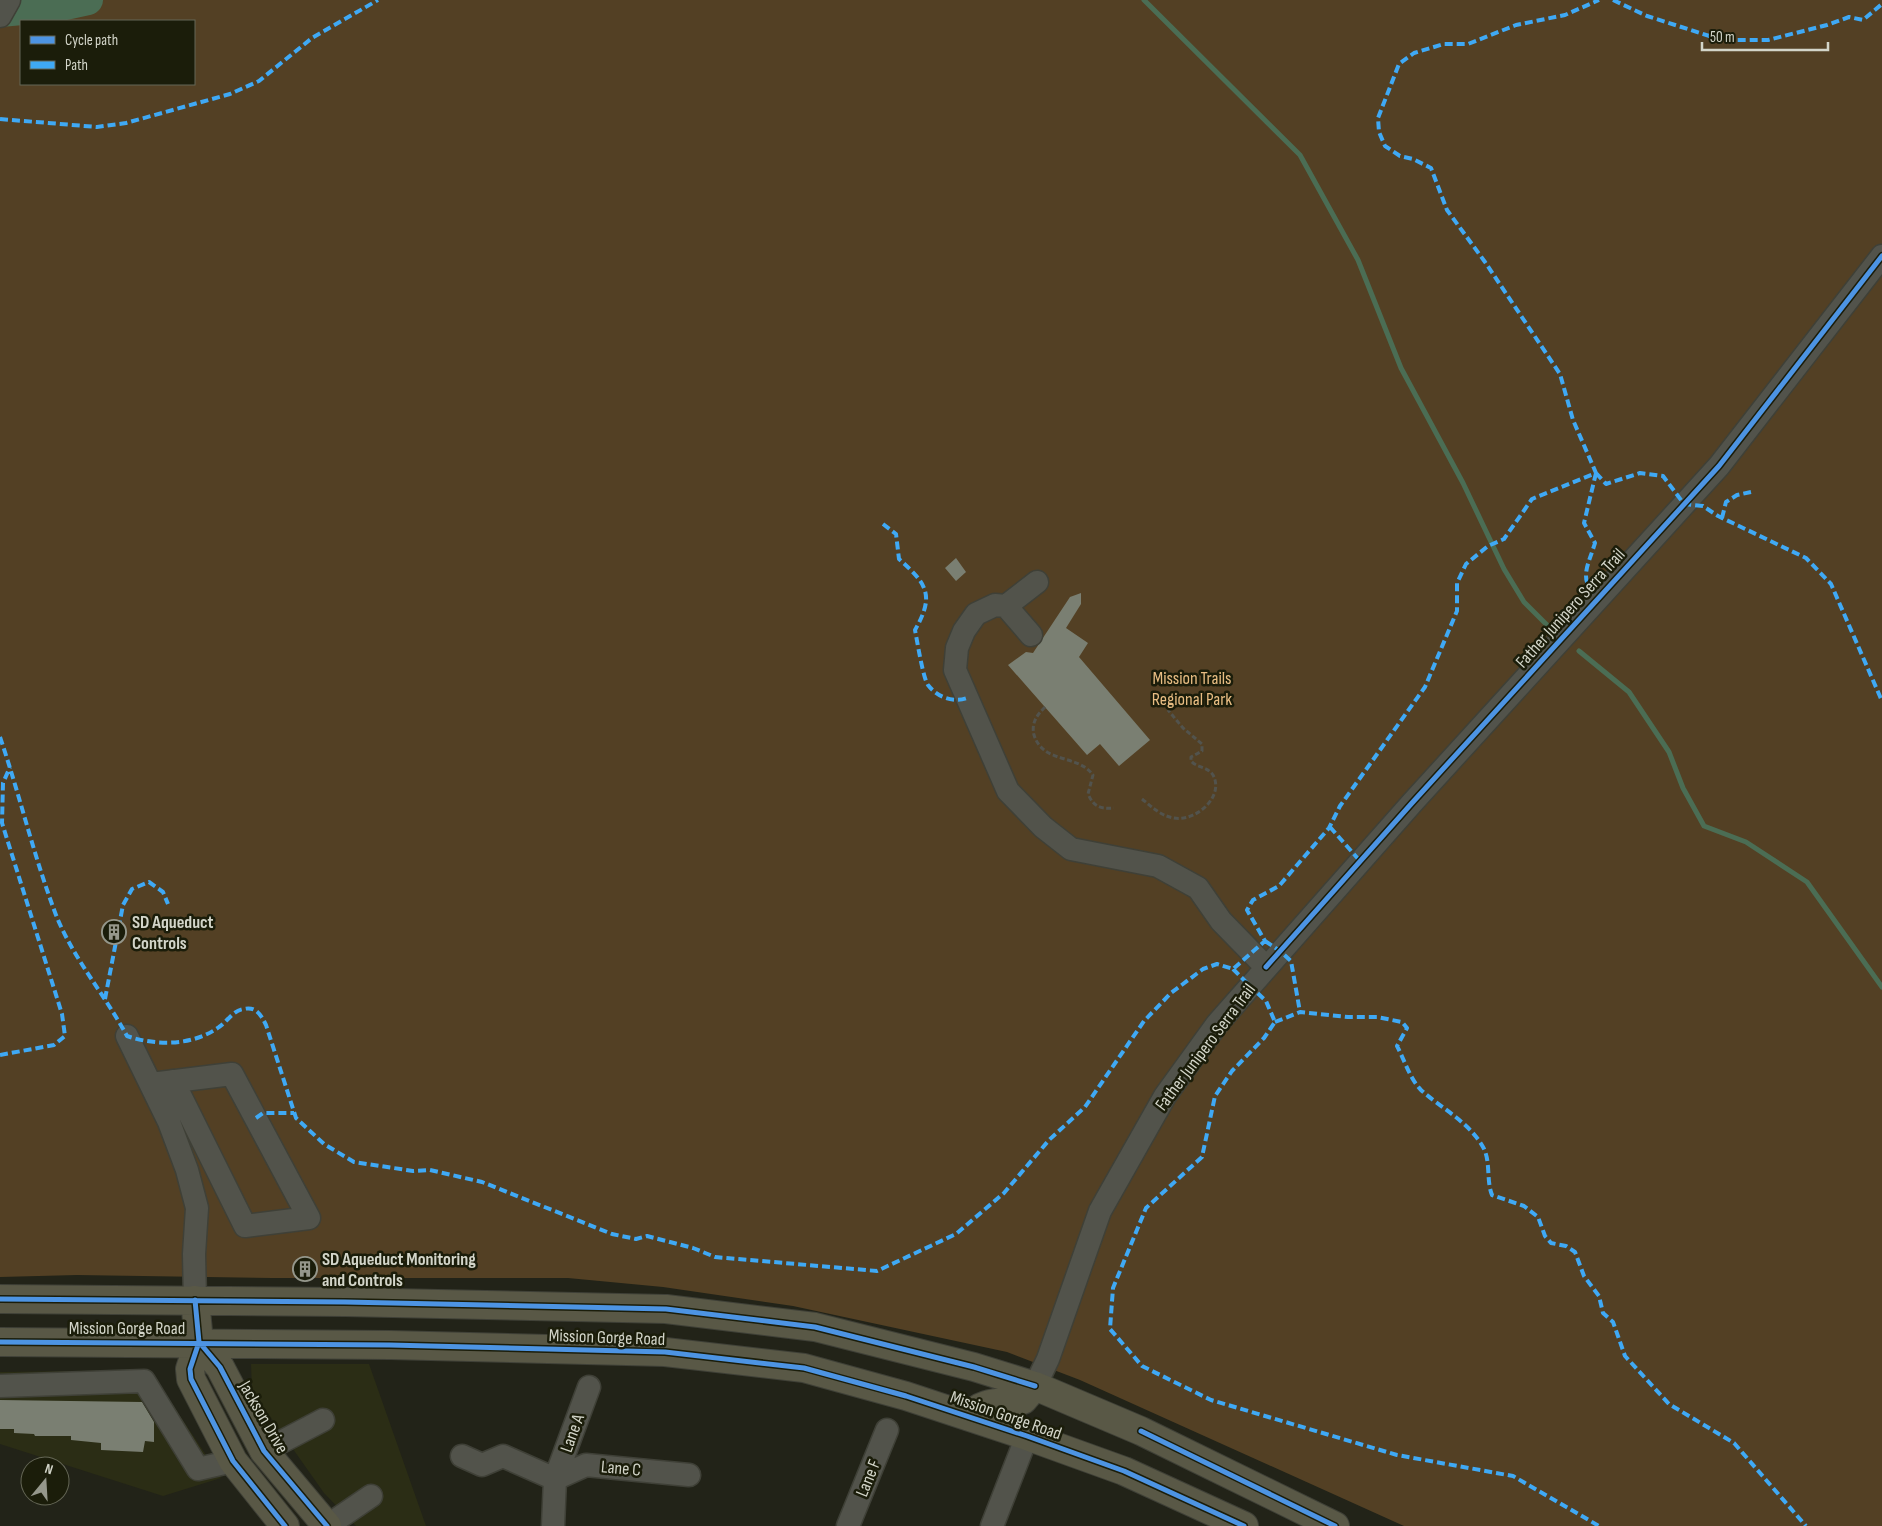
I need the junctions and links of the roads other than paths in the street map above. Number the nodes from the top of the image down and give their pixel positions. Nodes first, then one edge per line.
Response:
1 (9, 0) edge
2 (0, 16) edge
3 (1882, 256) edge
4 (1037, 582) dead end
5 (1006, 606) junction
6 (1031, 635) dead end
7 (1266, 967) junction
8 (126, 1036) dead end
9 (173, 1081) junction
10 (151, 1084) junction
11 (0, 1300) edge
12 (195, 1300) junction
13 (0, 1342) edge
14 (199, 1342) junction
15 (0, 1386) edge
16 (1035, 1386) junction
17 (589, 1388) dead end
18 (969, 1417) junction
19 (323, 1420) dead end
20 (887, 1430) dead end
21 (1027, 1436) junction
22 (264, 1451) junction
23 (462, 1456) dead end
24 (233, 1461) junction
25 (689, 1475) dead end
26 (555, 1479) junction
27 (371, 1496) dead end
28 (285, 1526) edge
29 (327, 1526) edge
30 (553, 1526) edge
31 (848, 1526) edge
32 (992, 1526) edge
33 (1244, 1526) edge
34 (1335, 1526) edge

1 - 2 street
3 - 7 street, Father Junipero Serra Trail
4 - 5 street
5 - 6 street
5 - 7 street
7 - 16 street, Father Junipero Serra Trail
8 - 10 street
9 - 9 street
9 - 10 street
10 - 12 street
11 - 12 main road, Mission Gorge Road
12 - 14 main road
12 - 16 main road, Mission Gorge Road
13 - 14 main road, Mission Gorge Road
14 - 18 main road, Mission Gorge Road
14 - 22 main road, Jackson Drive
14 - 24 main road
15 - 24 street
16 - 18 main road
16 - 34 main road, Mission Gorge Road
17 - 26 street, Lane A
18 - 21 main road, Mission Gorge Road
19 - 22 street
20 - 31 street, Lane F
21 - 32 street
21 - 33 main road, Mission Gorge Road
22 - 29 main road, Jackson Drive
23 - 26 street
24 - 28 main road
25 - 26 street, Lane C
26 - 30 street, Lane A
27 - 29 street

